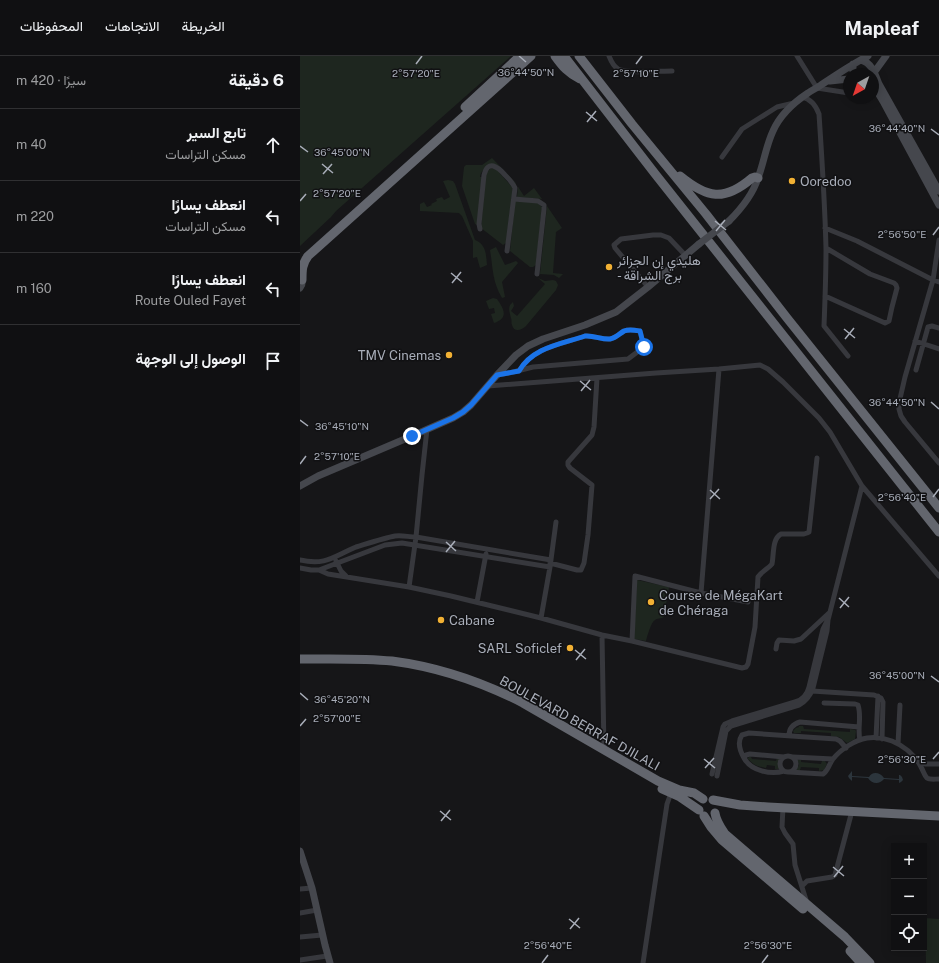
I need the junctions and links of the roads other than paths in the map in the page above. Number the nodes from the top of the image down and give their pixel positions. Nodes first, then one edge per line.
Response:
1 (520, 56) edge
2 (530, 56) edge
3 (555, 56) edge
4 (564, 56) edge
5 (579, 56) edge
6 (609, 56) edge
7 (797, 56) edge
8 (868, 56) edge
9 (886, 56) edge
10 (856, 60) edge
11 (872, 68) edge
12 (877, 68) edge
13 (672, 71) dead end
14 (843, 80) edge
15 (584, 81) junction
16 (828, 81) junction
17 (879, 84) edge
18 (817, 88) junction
19 (843, 92) edge
20 (879, 95) edge
21 (802, 97) junction
22 (879, 98) edge
23 (882, 98) junction
24 (478, 99) junction
25 (795, 103) junction
26 (722, 157) dead end
27 (664, 162) junction
28 (758, 178) junction
29 (939, 190) edge
30 (514, 199) junction
31 (939, 205) edge
32 (825, 228) junction
33 (480, 229) dead end
34 (939, 240) edge
35 (826, 248) junction
36 (507, 251) dead end
37 (300, 256) edge
38 (686, 256) junction
39 (537, 274) dead end
40 (933, 280) junction
41 (301, 281) edge
42 (939, 282) edge
43 (648, 288) junction
44 (825, 296) junction
45 (939, 328) edge
46 (915, 341) junction
47 (924, 344) junction
48 (939, 350) edge
49 (848, 356) dead end
50 (719, 369) junction
51 (916, 370) dead end
52 (519, 371) junction
53 (497, 375) junction
54 (597, 378) junction
55 (488, 386) junction
56 (427, 429) junction
57 (816, 458) dead end
58 (939, 463) edge
59 (300, 486) edge
60 (862, 486) junction
61 (939, 508) edge
62 (556, 522) dead end
63 (939, 532) edge
64 (416, 537) junction
65 (415, 545) junction
66 (487, 549) junction
67 (486, 556) junction
68 (334, 558) junction
69 (300, 560) edge
70 (550, 563) junction
71 (337, 564) junction
72 (300, 568) edge
73 (319, 570) junction
74 (939, 576) edge
75 (347, 577) junction
76 (409, 586) junction
77 (700, 593) junction
78 (477, 602) junction
79 (748, 602) dead end
80 (830, 612) junction
81 (541, 618) junction
82 (828, 620) junction
83 (602, 635) junction
84 (632, 641) junction
85 (776, 649) dead end
86 (300, 659) edge
87 (300, 664) edge
88 (812, 691) junction
89 (824, 703) dead end
90 (900, 705) dead end
91 (859, 727) junction
92 (789, 736) junction
93 (879, 738) junction
94 (860, 740) junction
95 (898, 744) junction
96 (846, 748) junction
97 (604, 750) junction
98 (784, 757) junction
99 (744, 758) junction
100 (793, 758) junction
101 (833, 759) junction
102 (919, 762) junction
103 (939, 764) edge
104 (787, 771) junction
105 (939, 779) edge
106 (671, 793) junction
107 (703, 799) junction
108 (713, 800) junction
109 (783, 807) junction
110 (852, 811) junction
111 (701, 813) junction
112 (716, 814) junction
113 (939, 816) edge
114 (300, 851) edge
115 (802, 886) junction
116 (312, 888) junction
117 (300, 889) edge
118 (808, 906) junction
119 (317, 910) junction
120 (300, 913) edge
121 (322, 934) junction
122 (300, 937) edge
123 (845, 937) junction
124 (329, 959) edge
125 (300, 960) edge
126 (300, 963) edge
127 (643, 963) edge
128 (861, 963) edge
129 (870, 963) edge
130 (874, 963) edge

1 - 24 highway
2 - 24 highway
3 - 15 highway
4 - 15 highway
5 - 27 highway
6 - 13 street
7 - 18 street
8 - 10 main road
9 - 12 main road
10 - 11 main road
10 - 16 main road
14 - 16 main road
15 - 63 highway
16 - 18 main road
17 - 29 main road
18 - 19 street
18 - 21 main road
20 - 23 main road
21 - 25 main road
21 - 32 street
22 - 23 street
23 - 31 main road
24 - 37 highway
24 - 41 highway
25 - 26 street
25 - 28 main road
27 - 28 highway
27 - 61 highway
28 - 38 main road, bridge
30 - 33 street
30 - 36 street
30 - 39 street
32 - 35 street
32 - 40 street
34 - 40 street
35 - 44 street
35 - 44 street
38 - 43 main road
38 - 43 street
40 - 42 street
40 - 46 street
43 - 53 main road
44 - 49 street
45 - 47 street
46 - 47 street
46 - 58 street
47 - 48 street
47 - 51 street
50 - 54 street
50 - 60 street
50 - 77 street
52 - 52 street
52 - 53 street
53 - 55 main road
54 - 55 street
54 - 70 street
55 - 56 main road
56 - 59 main road
56 - 64 street
57 - 84 street
60 - 74 street
60 - 80 street
62 - 70 street
64 - 65 street
64 - 66 street
64 - 68 street
65 - 67 street
65 - 71 street
65 - 76 street
66 - 67 street
66 - 70 street
67 - 70 street
67 - 78 street
68 - 69 street
68 - 71 street
70 - 81 street
71 - 73 street
71 - 75 street
72 - 73 street
73 - 75 street
75 - 76 street
76 - 78 street
77 - 79 street
77 - 84 street
78 - 81 street
80 - 82 street
80 - 85 street
81 - 83 street
82 - 88 street
82 - 88 street
83 - 84 street
83 - 97 street
86 - 97 highway, BOULEVARD BERRAF DJILALI
87 - 106 highway, BOULEVARD BERRAF DJILALI
88 - 93 street
89 - 91 street
90 - 95 street
91 - 92 street
91 - 94 street
92 - 96 street
92 - 99 street
93 - 94 street
93 - 95 street
94 - 96 street
95 - 102 street
96 - 101 street
97 - 107 highway, BOULEVARD BERRAF DJILALI
98 - 99 street
98 - 100 street
98 - 104 street
99 - 104 street
100 - 101 street
100 - 104 street
101 - 104 street
102 - 103 street
102 - 105 street
106 - 111 highway, BOULEVARD BERRAF DJILALI
106 - 127 street
107 - 108 highway
107 - 111 highway
108 - 109 highway
108 - 112 highway
109 - 110 highway
109 - 115 street
110 - 113 highway
110 - 115 street
111 - 112 highway
111 - 128 highway
112 - 118 highway
114 - 116 main road
115 - 118 street
116 - 117 street
116 - 119 main road
118 - 123 highway
119 - 120 street
119 - 121 main road
121 - 122 street
121 - 124 main road
123 - 129 highway
123 - 130 highway
124 - 125 street
125 - 126 street

